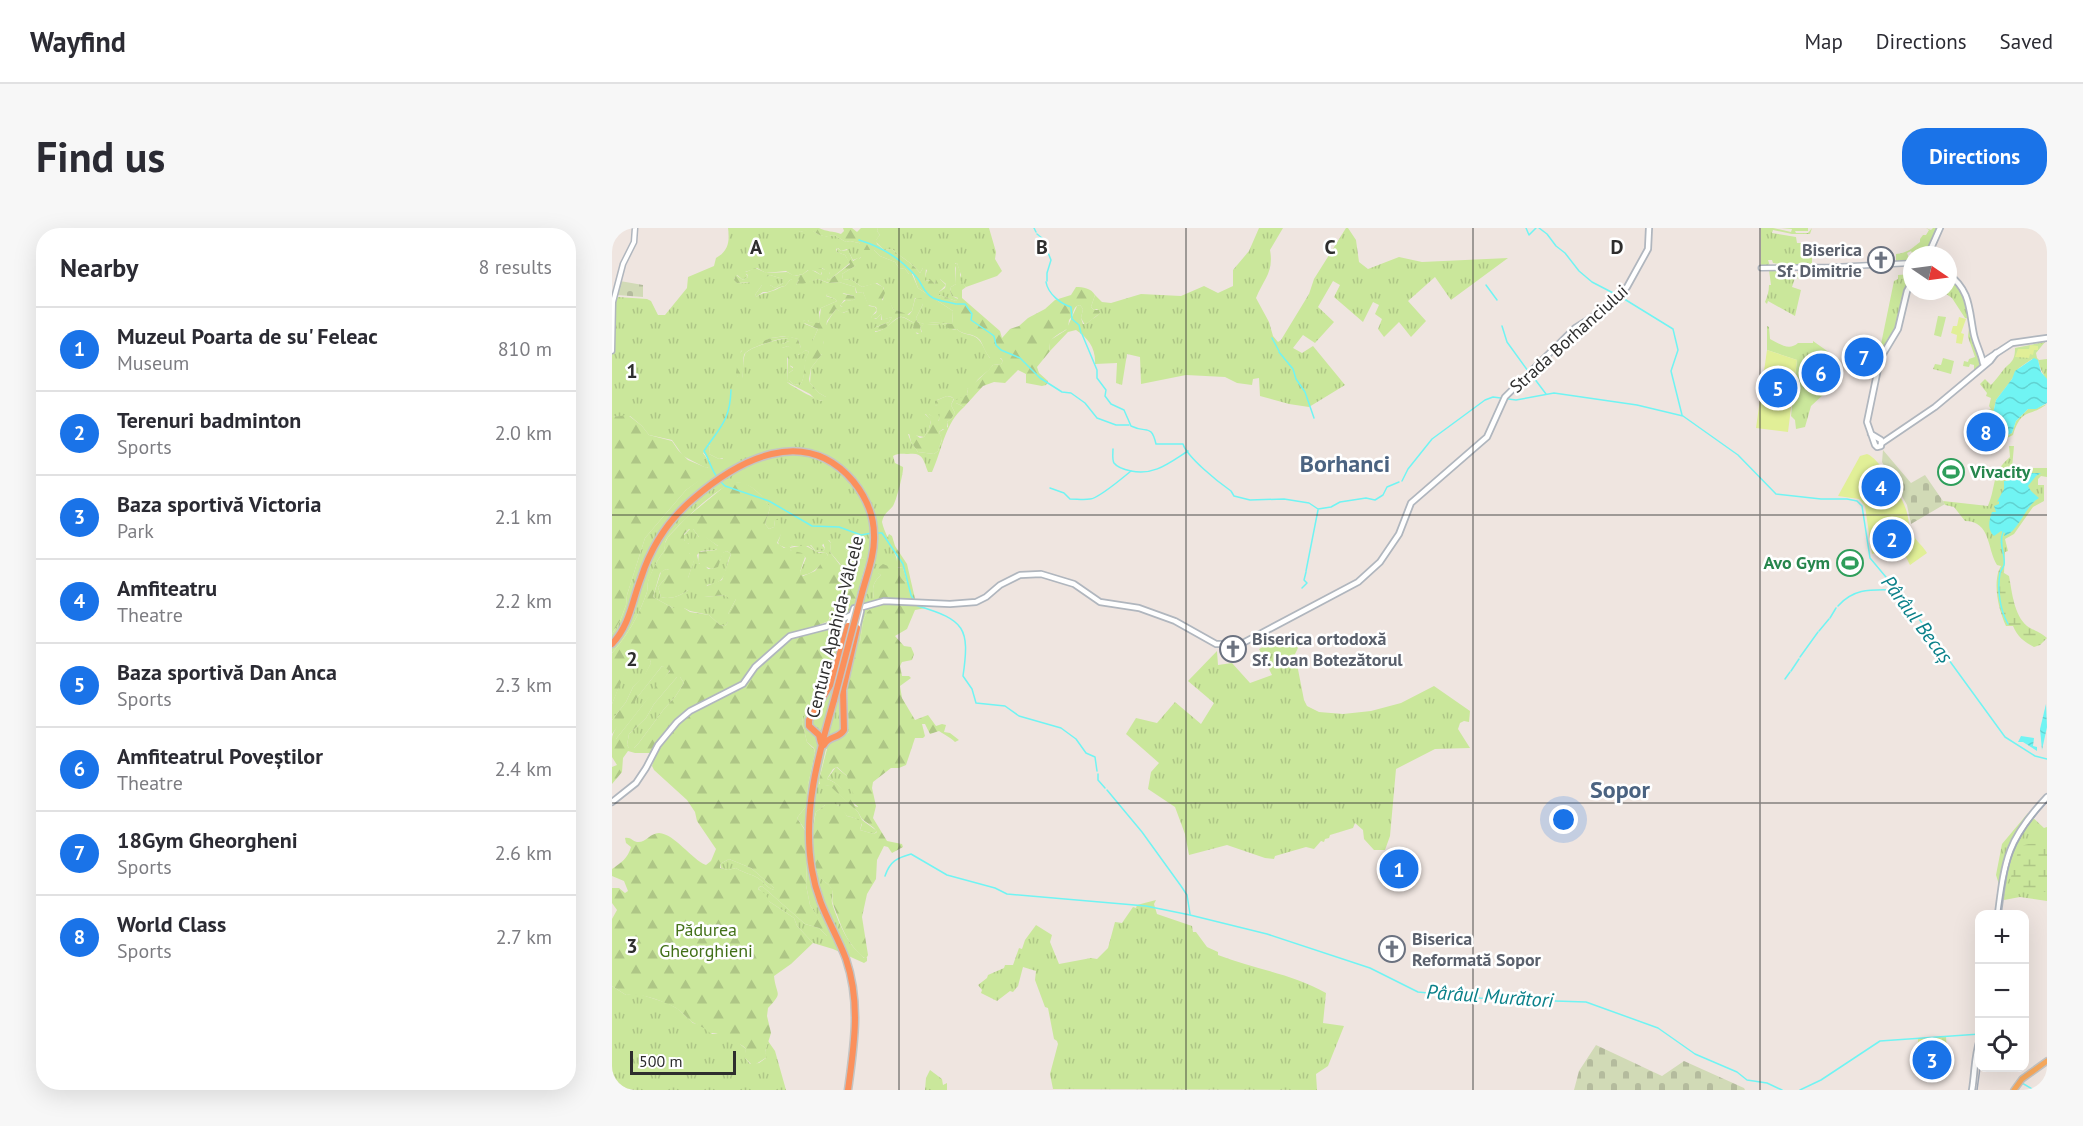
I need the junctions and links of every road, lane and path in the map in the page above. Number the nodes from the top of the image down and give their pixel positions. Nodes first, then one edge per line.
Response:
1 (635, 228) edge
2 (1650, 228) edge
3 (1940, 228) edge
4 (1932, 246) edge
5 (1903, 263) edge
6 (1761, 268) dead end
7 (1957, 283) edge
8 (1904, 300) edge
9 (2047, 338) edge
10 (612, 351) edge
11 (1985, 362) junction
12 (860, 610) junction
13 (851, 615) junction
14 (843, 620) junction
15 (851, 630) junction
16 (612, 644) edge
17 (834, 700) junction
18 (811, 729) junction
19 (839, 736) junction
20 (818, 764) junction
21 (2047, 797) edge
22 (612, 802) edge
23 (1999, 910) edge
24 (1975, 1055) edge
25 (2047, 1061) edge
26 (848, 1090) edge
27 (1972, 1090) edge
28 (2014, 1090) edge

1 - 10 street
2 - 12 main road, Strada Borhanciului
3 - 4 main road
5 - 6 street
7 - 11 main road
8 - 11 main road
9 - 11 main road
12 - 13 main road, Strada Borhanciului
12 - 15 main road
13 - 14 main road, Strada Borhanciului
13 - 15 main road
14 - 15 main road
14 - 22 main road, Strada Borhanciului
15 - 18 highway
15 - 19 highway
16 - 17 highway, Centura Apahida-Vâlcele, bridge
17 - 18 highway
17 - 19 highway
17 - 20 highway, Centura Apahida-Vâlcele
18 - 20 highway
19 - 20 highway
20 - 26 highway, Centura Apahida-Vâlcele
21 - 23 main road
24 - 27 main road
25 - 28 main road

